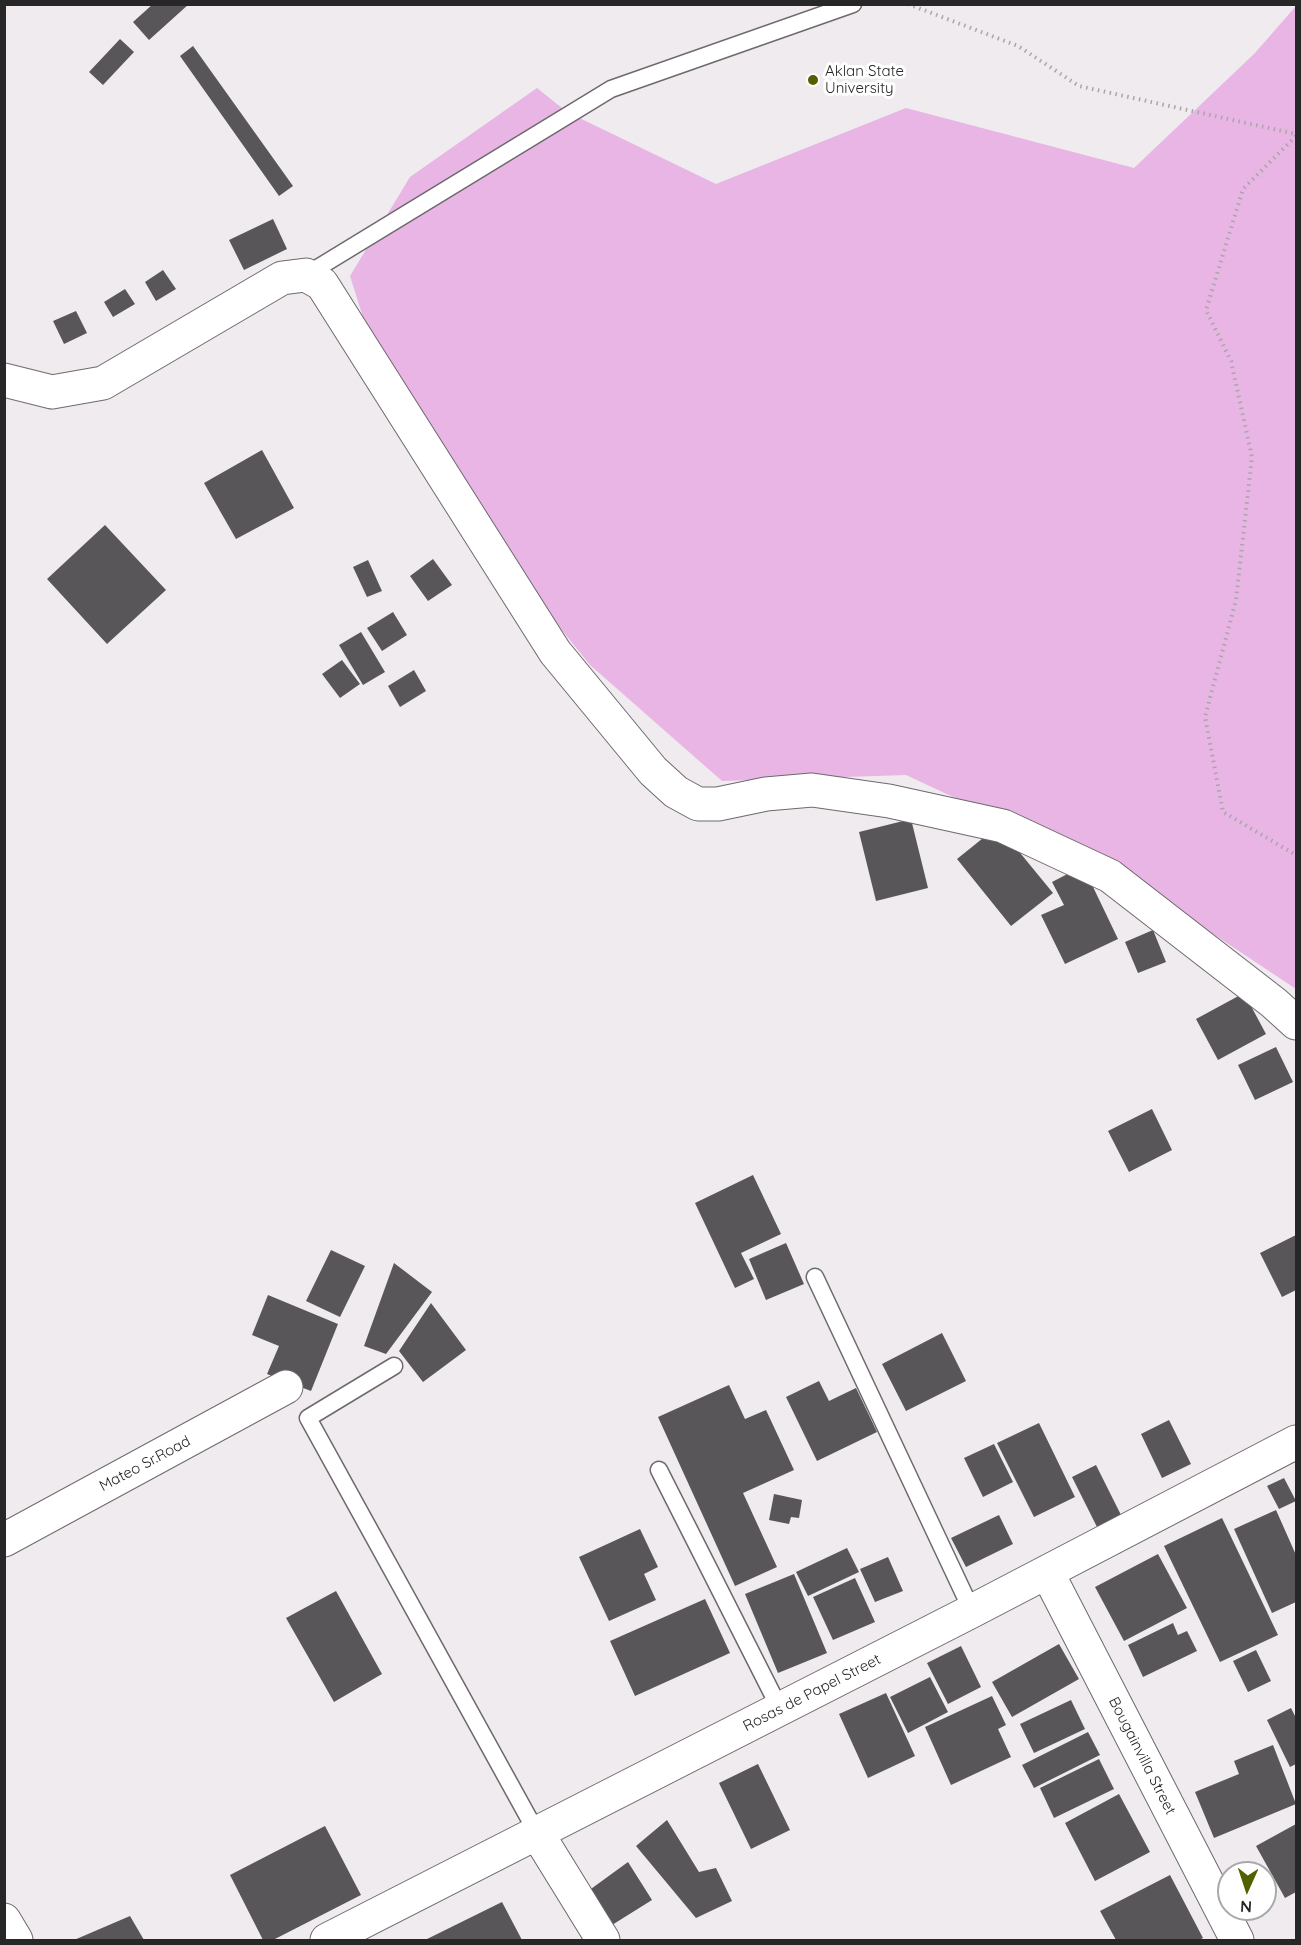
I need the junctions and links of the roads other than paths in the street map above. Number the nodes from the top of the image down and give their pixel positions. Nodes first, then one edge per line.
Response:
1 (853, 4) edge
2 (306, 276) junction
3 (4, 380) edge
4 (1296, 1023) edge
5 (815, 1277) dead end
6 (394, 1366) dead end
7 (286, 1388) dead end
8 (1296, 1442) edge
9 (659, 1470) dead end
10 (4, 1540) edge
11 (1047, 1572) junction
12 (972, 1611) junction
13 (780, 1709) junction
14 (537, 1833) junction
15 (4, 1920) edge
16 (16, 1941) edge
17 (327, 1941) edge
18 (603, 1941) edge
19 (1238, 1941) edge

1 - 2 lane
2 - 3 street
2 - 4 street
5 - 12 lane
6 - 14 lane
7 - 10 street, Mateo Sr.Road
8 - 11 street, Rosas de Papel Street
9 - 13 lane
11 - 12 street, Rosas de Papel Street
11 - 19 street, Bougainvilla Street
12 - 13 street, Rosas de Papel Street
13 - 14 street, Rosas de Papel Street
14 - 17 street, Rosas de Papel Street
14 - 18 street
15 - 16 street

